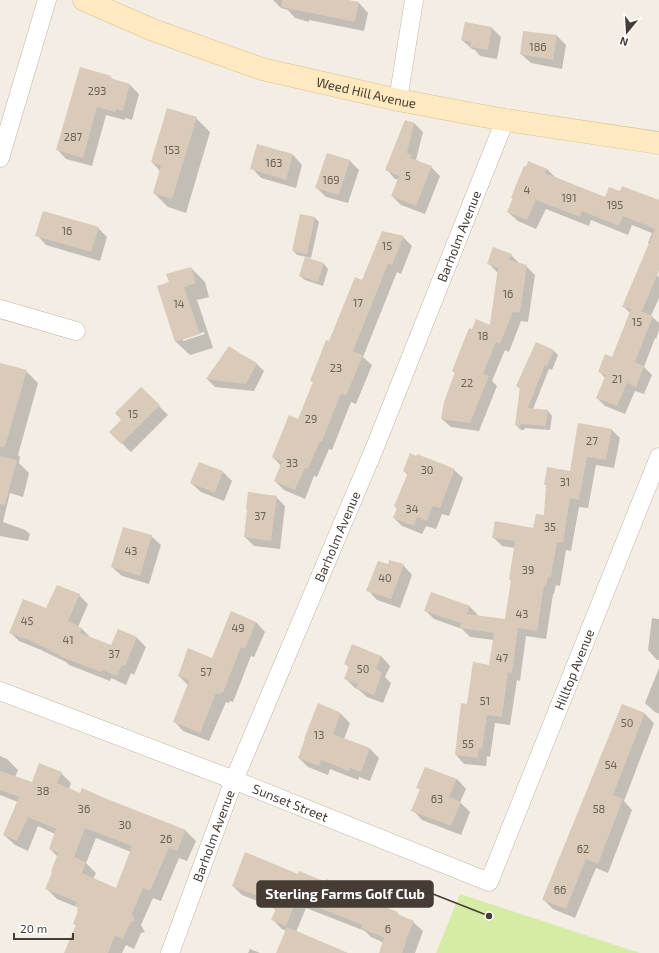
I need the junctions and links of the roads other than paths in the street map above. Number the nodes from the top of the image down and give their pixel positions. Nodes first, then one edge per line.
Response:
1 (47, 0) edge
2 (84, 0) edge
3 (414, 0) edge
4 (398, 100) junction
5 (504, 120) junction
6 (659, 143) edge
7 (0, 158) edge
8 (0, 309) edge
9 (76, 331) dead end
10 (659, 457) edge
11 (0, 691) edge
12 (234, 780) junction
13 (489, 882) joint
14 (170, 953) edge

1 - 7 street
2 - 4 main road, Weed Hill Avenue
3 - 4 street
4 - 5 main road, Weed Hill Avenue
5 - 6 main road, Weed Hill Avenue
5 - 12 street, Barholm Avenue
8 - 9 street
10 - 13 street, Hilltop Avenue
11 - 12 street, Sunset Street
12 - 13 street, Sunset Street
12 - 14 street, Barholm Avenue

